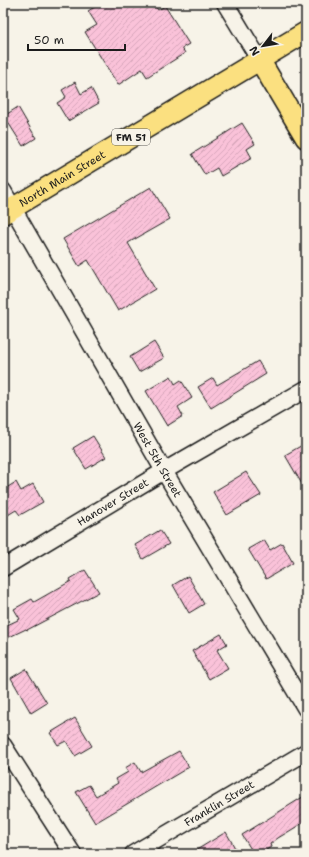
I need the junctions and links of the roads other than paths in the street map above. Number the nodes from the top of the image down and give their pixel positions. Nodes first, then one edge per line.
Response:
1 (225, 3) edge
2 (306, 32) edge
3 (259, 59) junction
4 (306, 138) edge
5 (3, 191) edge
6 (8, 211) edge
7 (306, 390) edge
8 (164, 471) junction
9 (3, 568) edge
10 (306, 709) edge
11 (3, 745) edge
12 (306, 752) edge
13 (73, 854) edge
14 (133, 854) edge

1 - 3 street
2 - 3 main road, North Main Street / FM 51
3 - 4 main road
3 - 6 main road, North Main Street / FM 51
5 - 6 street, West 5th Street
6 - 8 street, West 5th Street
7 - 8 street, Hanover Street
8 - 9 street, Hanover Street
8 - 10 street, West 5th Street
11 - 13 street
12 - 14 street, Franklin Street

